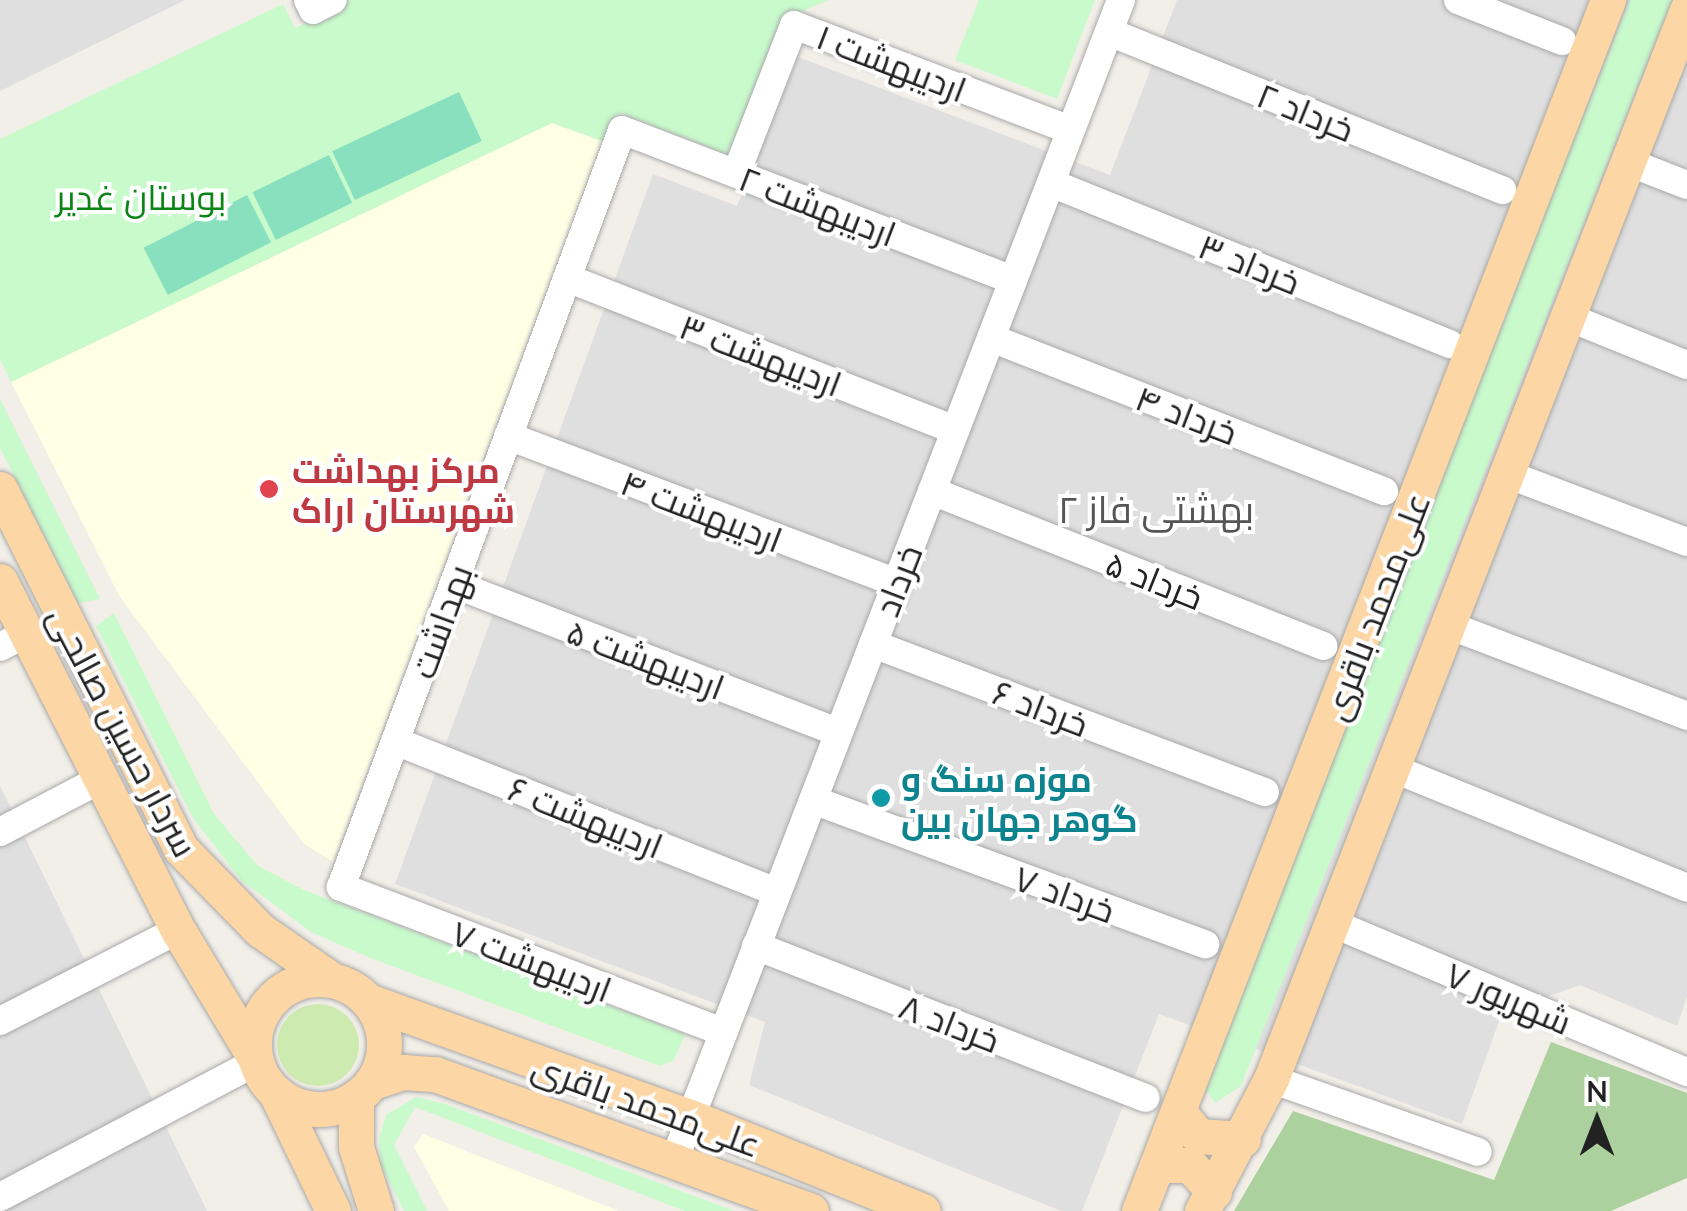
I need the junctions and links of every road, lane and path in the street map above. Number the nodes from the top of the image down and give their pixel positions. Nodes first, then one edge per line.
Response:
1 (1121, 0) edge
2 (1458, 0) edge
3 (1608, 0) edge
4 (1687, 12) edge
5 (1109, 32) junction
6 (1562, 41) dead end
7 (622, 130) joint
8 (1071, 130) junction
9 (741, 161) dead end
10 (1628, 162) junction
11 (1050, 182) junction
12 (1687, 185) edge
13 (1503, 190) dead end
14 (567, 278) junction
15 (1013, 280) junction
16 (1568, 318) junction
17 (991, 338) junction
18 (1450, 344) dead end
19 (1687, 364) edge
20 (955, 430) junction
21 (508, 436) junction
22 (1507, 474) junction
23 (0, 489) edge
24 (932, 491) junction
25 (1384, 491) dead end
26 (1687, 542) edge
27 (0, 582) edge
28 (896, 583) junction
29 (454, 584) junction
30 (1448, 625) junction
31 (13, 640) edge
32 (872, 644) junction
33 (1323, 646) dead end
34 (1687, 716) edge
35 (838, 732) junction
36 (395, 741) junction
37 (1392, 768) junction
38 (101, 779) junction
39 (1265, 792) dead end
40 (812, 800) junction
41 (0, 832) edge
42 (341, 887) joint
43 (1687, 888) edge
44 (777, 892) junction
45 (1332, 923) junction
46 (178, 930) junction
47 (1205, 944) dead end
48 (756, 946) junction
49 (332, 980) junction
50 (368, 1002) junction
51 (0, 1021) edge
52 (723, 1032) junction
53 (255, 1059) junction
54 (1687, 1072) edge
55 (1271, 1079) junction
56 (364, 1089) junction
57 (276, 1093) junction
58 (1145, 1098) dead end
59 (1178, 1111) junction
60 (690, 1117) junction
61 (1243, 1139) junction
62 (1478, 1152) dead end
63 (674, 1161) junction
64 (1157, 1165) junction
65 (0, 1196) edge
66 (1208, 1201) edge
67 (330, 1210) edge
68 (376, 1211) edge
69 (811, 1211) edge
70 (923, 1211) edge
71 (1139, 1211) edge

1 - 5 street, خرداد
2 - 6 street
3 - 59 main road, علی‌محمد باقری
4 - 10 main road
5 - 8 street, خرداد
5 - 13 street, خرداد ۲
7 - 14 street, بهداشت
7 - 15 street, اردیبهشت ۲
8 - 9 street, اردیبهشت ۱
8 - 11 street, خرداد
10 - 12 street
10 - 16 main road
11 - 15 street, خرداد
11 - 18 street, خرداد ۳
14 - 20 street, اردیبهشت ۳
14 - 21 street, بهداشت
15 - 17 street, خرداد
16 - 19 street
16 - 22 main road
17 - 20 street, خرداد
17 - 25 street, خرداد ۴
20 - 24 street, خرداد
21 - 28 street, اردیبهشت ۴
21 - 29 street, بهداشت
22 - 26 street
22 - 30 main road
23 - 49 main road, سردار حسین صالحی
24 - 28 street, خرداد
24 - 33 street, خرداد ۵
27 - 31 main road, سردار حسین صالحی
28 - 32 street, خرداد
29 - 35 street, اردیبهشت ۵
29 - 36 street, بهداشت
30 - 34 street
30 - 37 main road
31 - 38 main road, سردار حسین صالحی
32 - 35 street, خرداد
32 - 39 street, خرداد ۶
35 - 40 street, خرداد
36 - 42 street, بهداشت
36 - 44 street, اردیبهشت ۶
37 - 43 street
37 - 45 main road
38 - 41 street
38 - 46 main road, سردار حسین صالحی
40 - 44 street, خرداد
40 - 47 street, خرداد ۷
42 - 52 street, اردیبهشت ۷
44 - 48 street, خرداد
45 - 54 street, شهریور ۷
45 - 55 main road
46 - 51 street
46 - 53 main road, سردار حسین صالحی
48 - 52 street, خرداد
48 - 58 street, خرداد ۸
49 - 50 main road
49 - 53 main road
50 - 56 main road
50 - 60 main road, علی‌محمد باقری
52 - 60 street, خرداد
53 - 57 main road
53 - 65 street
55 - 61 main road
55 - 62 street
56 - 57 main road
56 - 63 main road, علی‌محمد باقری
56 - 68 main road
57 - 67 main road
59 - 61 main road
59 - 64 main road, علی‌محمد باقری
60 - 63 street, خرداد
60 - 70 main road, علی‌محمد باقری
61 - 66 main road
63 - 69 main road, علی‌محمد باقری
64 - 66 main road
64 - 71 main road, علی‌محمد باقری

